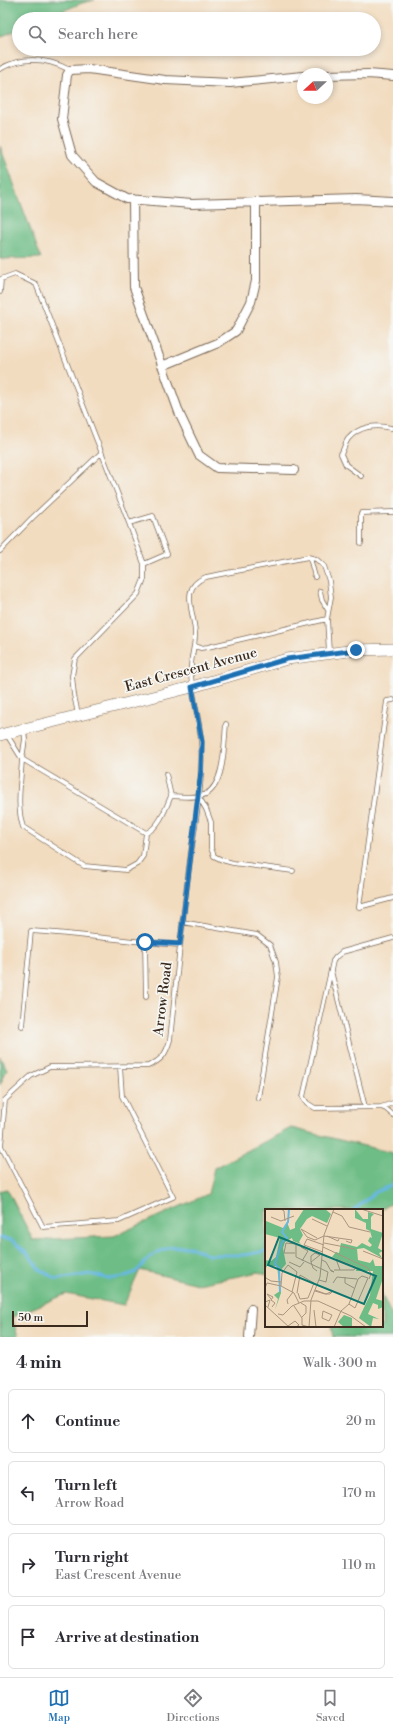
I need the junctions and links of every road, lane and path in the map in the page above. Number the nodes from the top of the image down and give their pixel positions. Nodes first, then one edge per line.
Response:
1 (0, 69) edge
2 (70, 70) junction
3 (333, 75) edge
4 (393, 76) edge
5 (297, 77) edge
6 (133, 199) junction
7 (256, 201) junction
8 (393, 201) edge
9 (0, 292) edge
10 (162, 366) junction
11 (392, 428) edge
12 (101, 452) junction
13 (294, 470) dead end
14 (361, 476) dead end
15 (393, 512) edge
16 (130, 524) junction
17 (361, 543) dead end
18 (0, 551) edge
19 (310, 558) junction
20 (144, 564) junction
21 (315, 577) dead end
22 (320, 592) dead end
23 (328, 611) junction
24 (327, 620) junction
25 (194, 646) junction
26 (393, 649) edge
27 (329, 653) junction
28 (192, 687) junction
29 (393, 700) edge
30 (78, 714) junction
31 (226, 724) dead end
32 (24, 728) junction
33 (3, 734) edge
34 (22, 759) junction
35 (166, 774) dead end
36 (171, 796) junction
37 (198, 796) junction
38 (146, 834) junction
39 (293, 871) dead end
40 (393, 898) edge
41 (182, 922) junction
42 (393, 938) edge
43 (145, 942) junction
44 (180, 944) junction
45 (330, 969) junction
46 (146, 997) dead end
47 (22, 1026) dead end
48 (120, 1067) junction
49 (258, 1098) dead end
50 (393, 1103) edge
51 (365, 1107) junction
52 (381, 1107) junction
53 (393, 1114) edge
54 (251, 1310) dead end
55 (249, 1337) edge

1 - 2 lane
2 - 5 street
2 - 6 street
3 - 4 street
6 - 7 street
6 - 10 street
7 - 8 street
7 - 10 street
9 - 12 lane
10 - 13 street
11 - 14 lane
12 - 16 lane
12 - 18 lane
15 - 17 lane
16 - 20 lane
16 - 20 lane
19 - 21 lane
19 - 23 lane
19 - 25 lane, Arrow Road
20 - 30 lane
22 - 23 lane
23 - 24 lane
24 - 25 lane
24 - 27 lane
25 - 28 lane, Arrow Road
26 - 27 street, East Crescent Avenue
27 - 28 street, East Crescent Avenue
28 - 30 street, East Crescent Avenue
28 - 37 lane, Arrow Road
29 - 40 lane
30 - 32 street, East Crescent Avenue
31 - 37 lane
32 - 33 street, East Crescent Avenue
32 - 34 lane
33 - 34 lane
34 - 38 lane
34 - 38 lane
35 - 36 lane
36 - 37 lane
36 - 38 lane
37 - 39 lane
37 - 41 lane, Arrow Road
41 - 44 lane, Arrow Road
41 - 49 lane
42 - 45 lane
43 - 44 lane
43 - 46 lane
43 - 47 lane
44 - 48 lane, Arrow Road
45 - 51 lane
45 - 51 lane
48 - 48 lane, Arrow Road
50 - 52 lane
51 - 52 lane
52 - 53 lane
54 - 55 street

